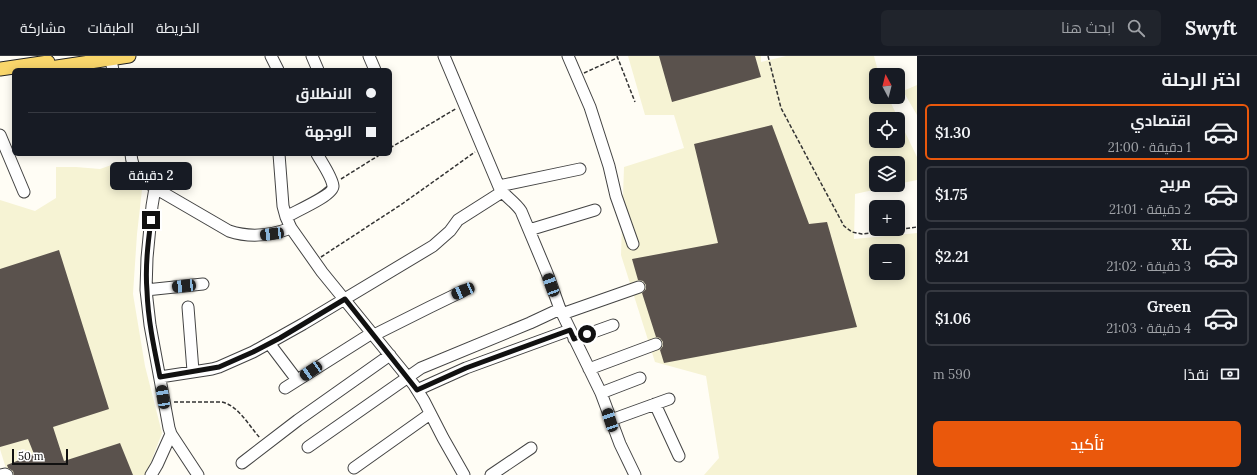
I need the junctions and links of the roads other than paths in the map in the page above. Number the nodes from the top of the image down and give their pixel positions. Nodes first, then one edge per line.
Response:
1 (85, 56) edge
2 (129, 56) edge
3 (271, 56) edge
4 (312, 56) edge
5 (369, 56) edge
6 (444, 56) edge
7 (568, 56) edge
8 (111, 62) edge
9 (41, 66) edge
10 (12, 68) edge
11 (14, 68) edge
12 (272, 68) edge
13 (277, 68) edge
14 (317, 68) edge
15 (374, 68) edge
16 (0, 69) edge
17 (12, 73) edge
18 (0, 75) edge
19 (0, 135) edge
20 (131, 156) edge
21 (279, 156) edge
22 (319, 156) edge
23 (580, 169) dead end
24 (155, 188) junction
25 (501, 189) junction
26 (24, 192) dead end
27 (595, 210) dead end
28 (286, 217) junction
29 (291, 228) junction
30 (529, 230) junction
31 (633, 244) dead end
32 (203, 284) dead end
33 (639, 287) dead end
34 (146, 290) junction
35 (463, 291) dead end
36 (345, 299) junction
37 (188, 307) dead end
38 (561, 311) junction
39 (613, 325) dead end
40 (373, 334) junction
41 (572, 334) junction
42 (269, 343) junction
43 (656, 344) dead end
44 (390, 355) junction
45 (589, 369) junction
46 (194, 371) junction
47 (160, 377) junction
48 (408, 377) junction
49 (640, 378) dead end
50 (297, 380) junction
51 (285, 388) dead end
52 (417, 390) junction
53 (601, 393) junction
54 (669, 399) dead end
55 (655, 404) junction
56 (430, 414) junction
57 (610, 420) junction
58 (171, 434) junction
59 (308, 447) dead end
60 (531, 448) dead end
61 (679, 456) dead end
62 (242, 463) dead end
63 (354, 468) dead end
64 (1, 475) edge
65 (7, 475) edge
66 (151, 475) edge
67 (198, 475) edge
68 (464, 475) edge
69 (491, 475) edge
70 (635, 475) edge

1 - 9 main road
2 - 8 main road
3 - 12 street
3 - 13 street
4 - 14 street
5 - 15 street
6 - 25 street
7 - 31 street
8 - 9 main road
9 - 11 main road
10 - 16 main road
17 - 18 main road
19 - 26 street
20 - 24 street
21 - 28 street
22 - 28 street
23 - 25 street
24 - 29 street
24 - 34 street
25 - 30 street
25 - 36 street
27 - 30 street
28 - 29 street
29 - 36 street
30 - 38 street
32 - 34 street
33 - 38 street
34 - 47 street
35 - 40 street
36 - 40 street
36 - 42 street
37 - 46 street
38 - 41 street
38 - 48 street
39 - 41 street
40 - 44 street
40 - 50 street
41 - 45 street
41 - 52 street
42 - 46 street
42 - 50 street
43 - 45 street
44 - 48 street
44 - 62 street
45 - 53 street
46 - 47 street
47 - 58 street
48 - 52 street
48 - 59 street
49 - 53 street
50 - 51 street
52 - 56 street
53 - 57 street
54 - 55 street
55 - 57 street
55 - 61 street
56 - 63 street
56 - 68 street
57 - 70 street
58 - 66 street
58 - 67 street
60 - 69 street
64 - 65 street

